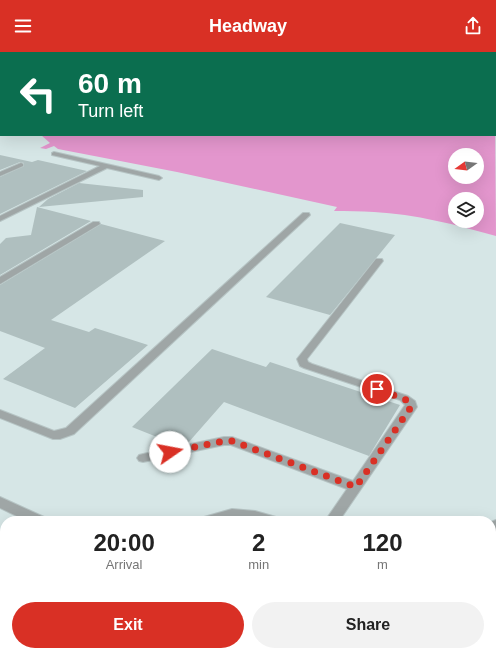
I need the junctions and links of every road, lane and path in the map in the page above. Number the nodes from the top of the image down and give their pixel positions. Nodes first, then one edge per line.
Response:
1 (54, 154) dead end
2 (21, 165) dead end
3 (106, 166) junction
4 (0, 174) edge
5 (160, 178) dead end
6 (306, 215) dead end
7 (0, 219) edge
8 (96, 224) dead end
9 (379, 261) dead end
10 (0, 281) edge
11 (0, 414) edge
12 (143, 458) dead end
13 (356, 487) junction
14 (0, 502) edge
15 (29, 516) edge
16 (221, 516) edge
17 (258, 516) edge
18 (336, 516) edge

1 - 3 street
2 - 4 street
3 - 5 street
3 - 7 street
6 - 11 street
8 - 10 street
9 - 13 street
12 - 13 street
13 - 18 street
14 - 15 street
16 - 17 street

